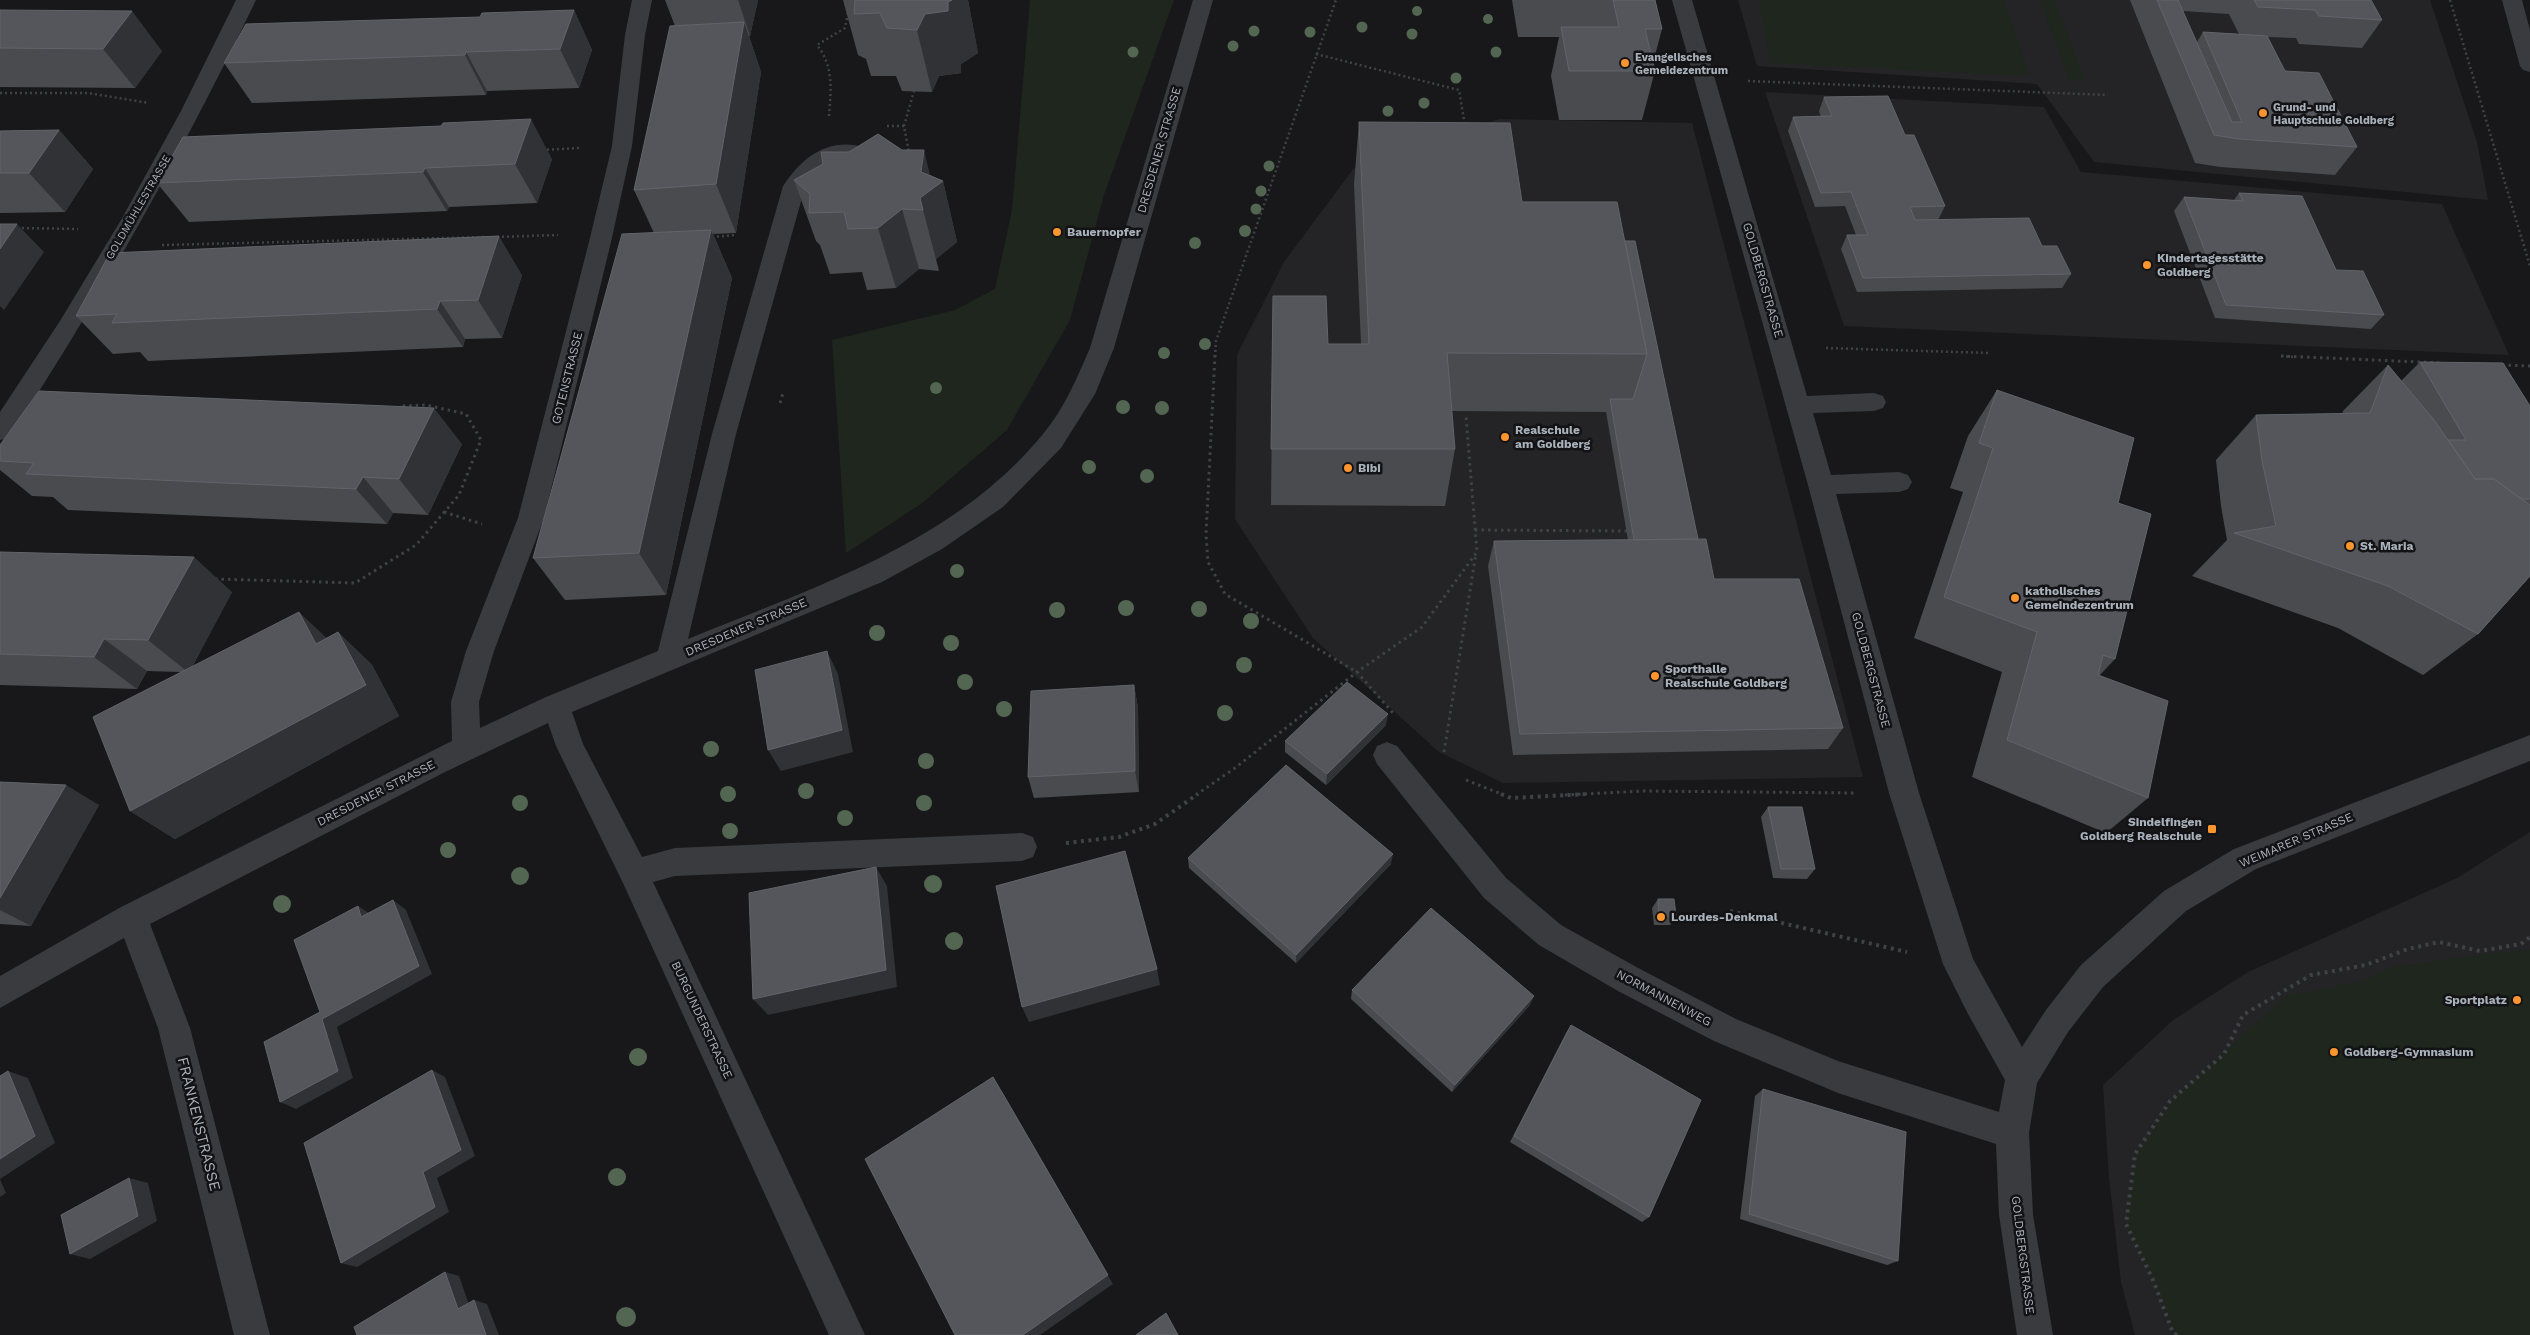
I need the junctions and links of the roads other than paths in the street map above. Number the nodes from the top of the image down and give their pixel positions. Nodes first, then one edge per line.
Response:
1 (246, 0) edge
2 (642, 0) edge
3 (1203, 0) edge
4 (1682, 0) edge
5 (2512, 0) edge
6 (2530, 66) edge
7 (879, 151) edge
8 (1874, 402) dead end
9 (1798, 405) junction
10 (0, 431) edge
11 (1899, 482) dead end
12 (1821, 485) junction
13 (670, 658) junction
14 (556, 706) junction
15 (467, 748) junction
16 (2530, 748) edge
17 (1387, 755) dead end
18 (1022, 847) dead end
19 (634, 873) junction
20 (132, 916) junction
21 (0, 993) edge
22 (2022, 1078) junction
23 (2012, 1133) junction
24 (252, 1335) edge
25 (847, 1335) edge
26 (2035, 1335) edge

1 - 10 street, GOLDMÜHLESTRASSE
2 - 15 street, GOTENSTRASSE
3 - 13 street, DRESDENER STRASSE
4 - 9 street, GOLDBERGSTRASSE
5 - 6 street
7 - 13 street
8 - 9 street
9 - 12 street, GOLDBERGSTRASSE
11 - 12 street
12 - 22 street, GOLDBERGSTRASSE
13 - 14 street, DRESDENER STRASSE
14 - 15 street, DRESDENER STRASSE
14 - 19 street, BURGUNDERSTRASSE
15 - 20 street, DRESDENER STRASSE
16 - 22 street, WEIMARER STRASSE
17 - 23 street, NORMANNENWEG
18 - 19 street
19 - 25 street, BURGUNDERSTRASSE
20 - 21 street, DRESDENER STRASSE
20 - 24 street, FRANKENSTRASSE
22 - 23 street, GOLDBERGSTRASSE
23 - 26 street, GOLDBERGSTRASSE

